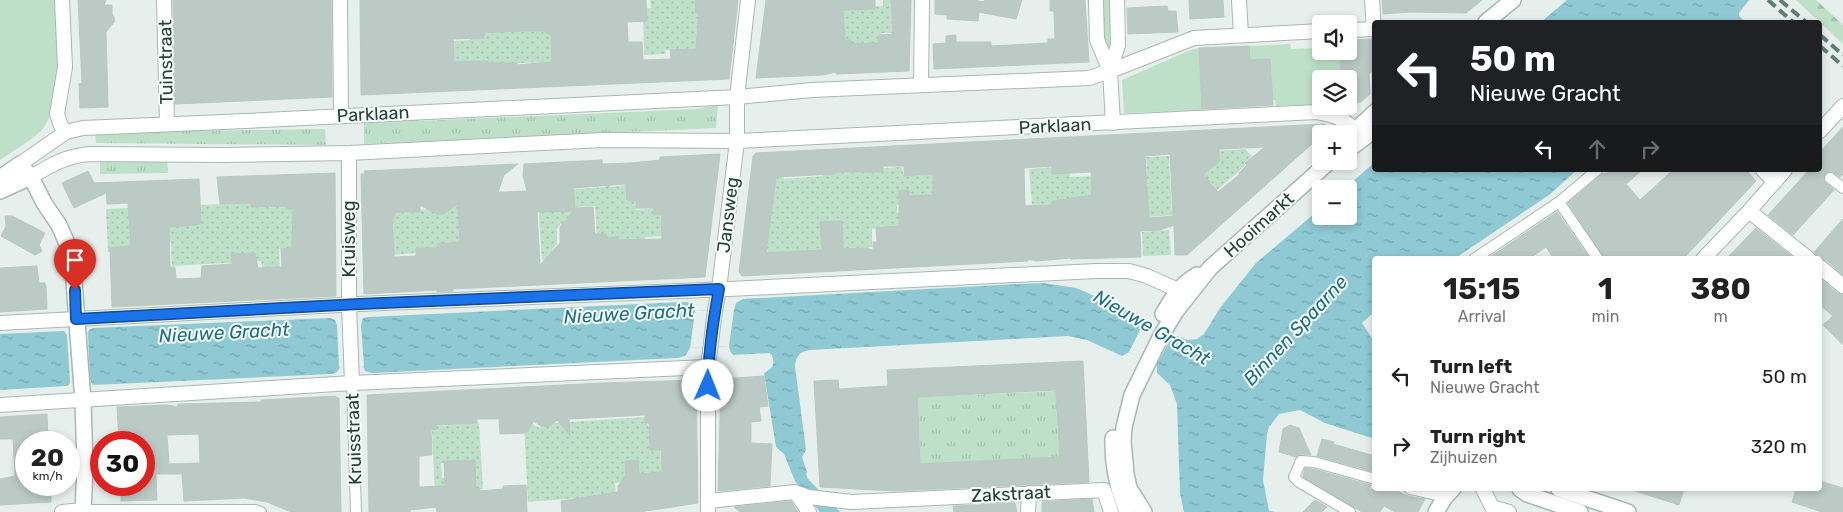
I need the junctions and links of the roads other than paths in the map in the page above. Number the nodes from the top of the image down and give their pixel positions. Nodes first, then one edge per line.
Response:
1 (62, 0) edge
2 (164, 0) edge
3 (340, 0) edge
4 (748, 0) edge
5 (922, 0) edge
6 (1096, 0) edge
7 (1117, 0) edge
8 (1239, 0) edge
9 (1372, 0) edge
10 (1513, 0) edge
11 (1526, 0) edge
12 (1373, 20) edge
13 (1488, 20) edge
14 (1502, 20) edge
15 (1372, 29) edge
16 (1357, 30) edge
17 (1312, 31) edge
18 (1241, 35) junction
19 (1110, 71) junction
20 (921, 85) junction
21 (737, 96) junction
22 (1843, 106) edge
23 (341, 116) junction
24 (1372, 116) edge
25 (1113, 123) junction
26 (167, 124) junction
27 (1822, 129) edge
28 (66, 132) junction
29 (1361, 133) edge
30 (737, 141) junction
31 (349, 153) junction
32 (20, 164) junction
33 (1320, 170) edge
34 (1595, 172) edge
35 (1765, 172) edge
36 (1783, 172) edge
37 (30, 177) junction
38 (0, 178) edge
39 (1830, 178) dead end
40 (1774, 182) junction
41 (1843, 188) edge
42 (0, 191) edge
43 (1559, 202) junction
44 (1749, 210) junction
45 (1478, 256) edge
46 (1596, 256) edge
47 (1706, 256) edge
48 (1805, 256) edge
49 (1210, 268) junction
50 (1822, 269) edge
51 (1843, 286) edge
52 (719, 289) junction
53 (1178, 290) junction
54 (349, 305) junction
55 (0, 323) edge
56 (350, 325) joint
57 (77, 327) junction
58 (1158, 334) junction
59 (708, 367) junction
60 (352, 383) junction
61 (83, 401) junction
62 (0, 405) edge
63 (1372, 478) edge
64 (1117, 489) junction
65 (1430, 491) edge
66 (1483, 491) edge
67 (1523, 491) edge
68 (1565, 491) edge
69 (795, 492) junction
70 (1029, 493) junction
71 (1449, 493) edge
72 (709, 507) edge
73 (854, 507) edge
74 (83, 511) edge
75 (257, 511) edge
76 (62, 512) edge
77 (356, 512) edge
78 (809, 512) edge
79 (1028, 512) edge
80 (1111, 512) edge
81 (1127, 512) edge
82 (1144, 512) edge
83 (1350, 512) edge
84 (1436, 512) edge
85 (1509, 512) edge
86 (1580, 512) edge
87 (1628, 512) edge

1 - 28 street
2 - 26 street, Tuinstraat
3 - 23 street
4 - 21 street
5 - 20 street
6 - 19 street
7 - 19 street
8 - 18 street
9 - 12 street
10 - 13 street
11 - 14 street
15 - 16 street
17 - 18 street, Parklaan
18 - 19 street, Parklaan
19 - 20 street, Parklaan
19 - 25 street
20 - 21 street, Parklaan
21 - 23 street, Parklaan
21 - 30 street
22 - 27 street
23 - 26 street, Parklaan
24 - 29 street
25 - 29 street, Parklaan
25 - 30 street, Parklaan
26 - 28 street, Parklaan
28 - 32 street, Parklaan
30 - 31 street, Parklaan
30 - 52 street, Jansweg
31 - 37 street, Parklaan
31 - 54 street, Kruisweg
32 - 37 street
32 - 38 street
33 - 49 street, Hooimarkt
34 - 43 street
35 - 40 street
36 - 40 street
37 - 42 street
37 - 57 street
39 - 41 street
40 - 44 street
43 - 45 street
43 - 46 street
44 - 47 street
44 - 48 street
49 - 53 street, Hooimarkt
49 - 58 street, Hooimarkt
50 - 51 street
52 - 53 street
52 - 54 street
52 - 59 street, Jansweg
53 - 58 street, Hooimarkt
54 - 56 street, Kruisweg
54 - 57 street
55 - 57 street
56 - 60 street, Kruisstraat
57 - 61 street
58 - 64 street
59 - 60 street
59 - 72 street, Jansweg
60 - 61 street
60 - 77 street, Kruisstraat
61 - 62 street
61 - 74 street
63 - 83 street
64 - 70 street, Zakstraat
64 - 80 street
64 - 81 street
64 - 82 street
65 - 71 street
66 - 85 street
67 - 86 street
68 - 87 street
69 - 72 street
69 - 73 street, Zakstraat
69 - 78 street
70 - 73 street, Zakstraat
70 - 79 street
71 - 84 street
74 - 75 street
74 - 76 street

